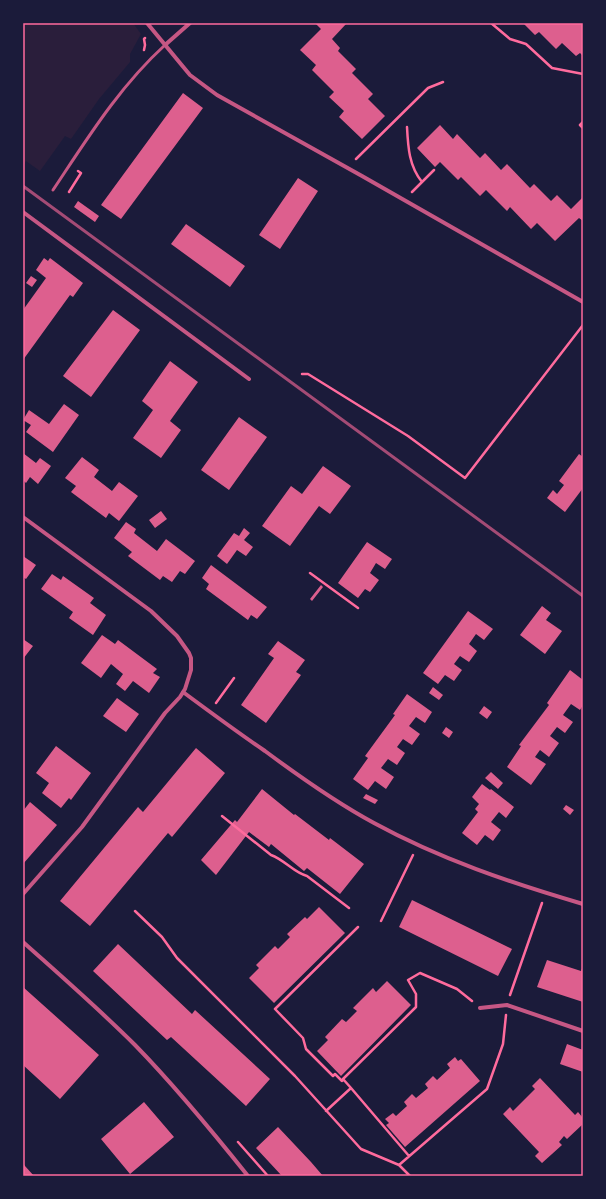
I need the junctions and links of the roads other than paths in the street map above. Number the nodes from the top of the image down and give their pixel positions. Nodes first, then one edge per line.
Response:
1 (147, 23) edge
2 (190, 23) edge
3 (165, 45) junction
4 (54, 190) dead end
5 (23, 213) edge
6 (583, 302) edge
7 (249, 379) dead end
8 (23, 517) edge
9 (183, 692) junction
10 (23, 894) edge
11 (583, 904) edge
12 (23, 942) edge
13 (480, 1008) road end
14 (583, 1031) edge
15 (248, 1176) edge

1 - 3 street
2 - 3 street
3 - 4 lane
3 - 6 street
5 - 7 street
8 - 9 street
9 - 10 street
9 - 11 street
12 - 15 street
13 - 14 street

